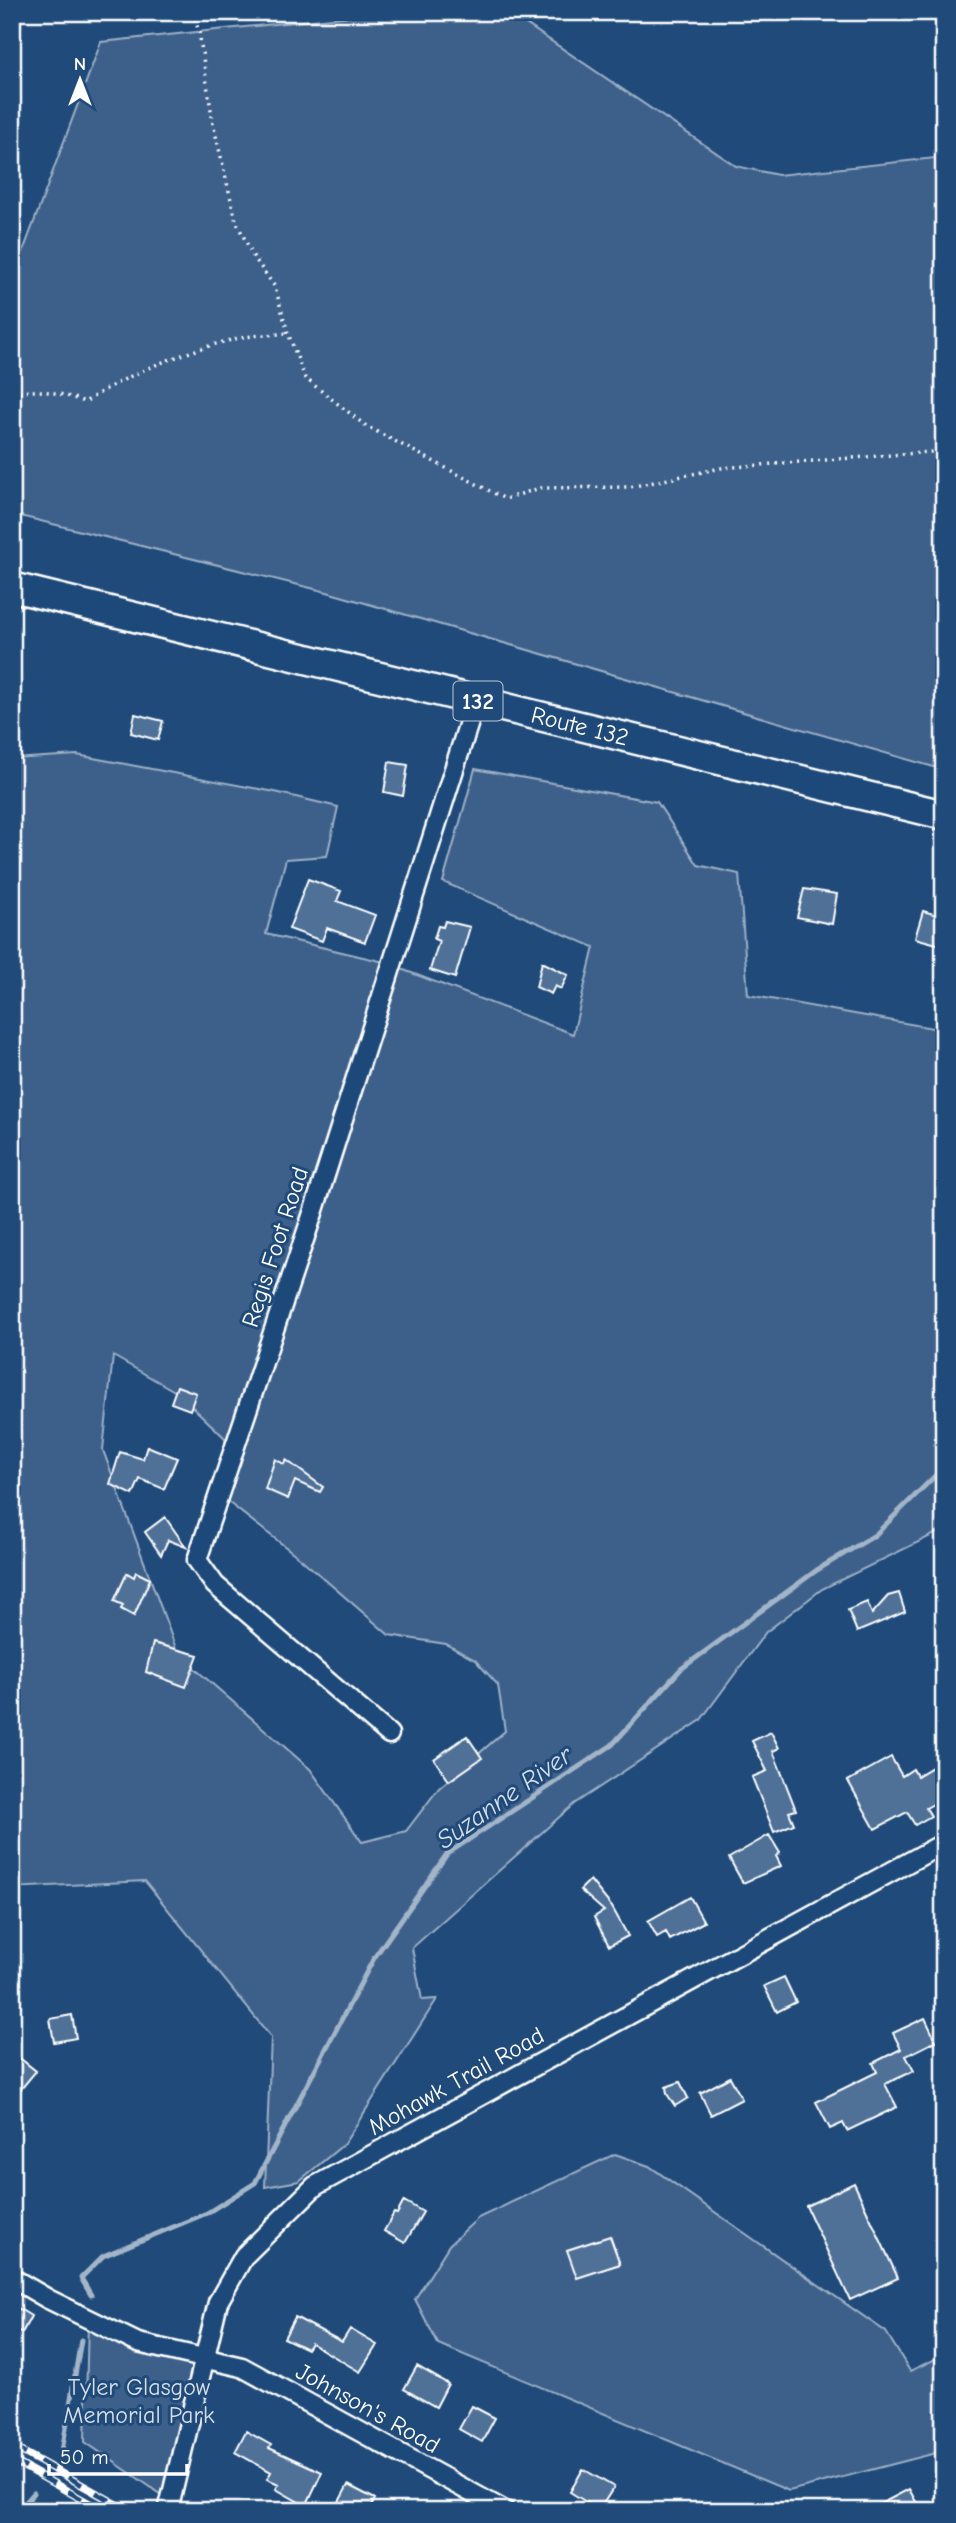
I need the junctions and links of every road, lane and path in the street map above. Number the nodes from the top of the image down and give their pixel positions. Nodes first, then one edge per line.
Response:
1 (193, 12) edge
2 (288, 333) junction
3 (12, 394) edge
4 (944, 451) edge
5 (12, 587) edge
6 (476, 700) junction
7 (944, 815) edge
8 (389, 1734) dead end
9 (944, 1843) edge
10 (12, 2278) edge
11 (204, 2357) junction
12 (168, 2511) edge
13 (505, 2511) edge

1 - 2 path
2 - 3 path
2 - 4 path
5 - 6 highway, Route 132 / 132
6 - 7 highway, Route 132 / 132
6 - 8 street, Regis Foot Road
9 - 11 street, Mohawk Trail Road
10 - 11 street, Johnson's Road
11 - 12 street, Mohawk Trail Road
11 - 13 street, Johnson's Road

